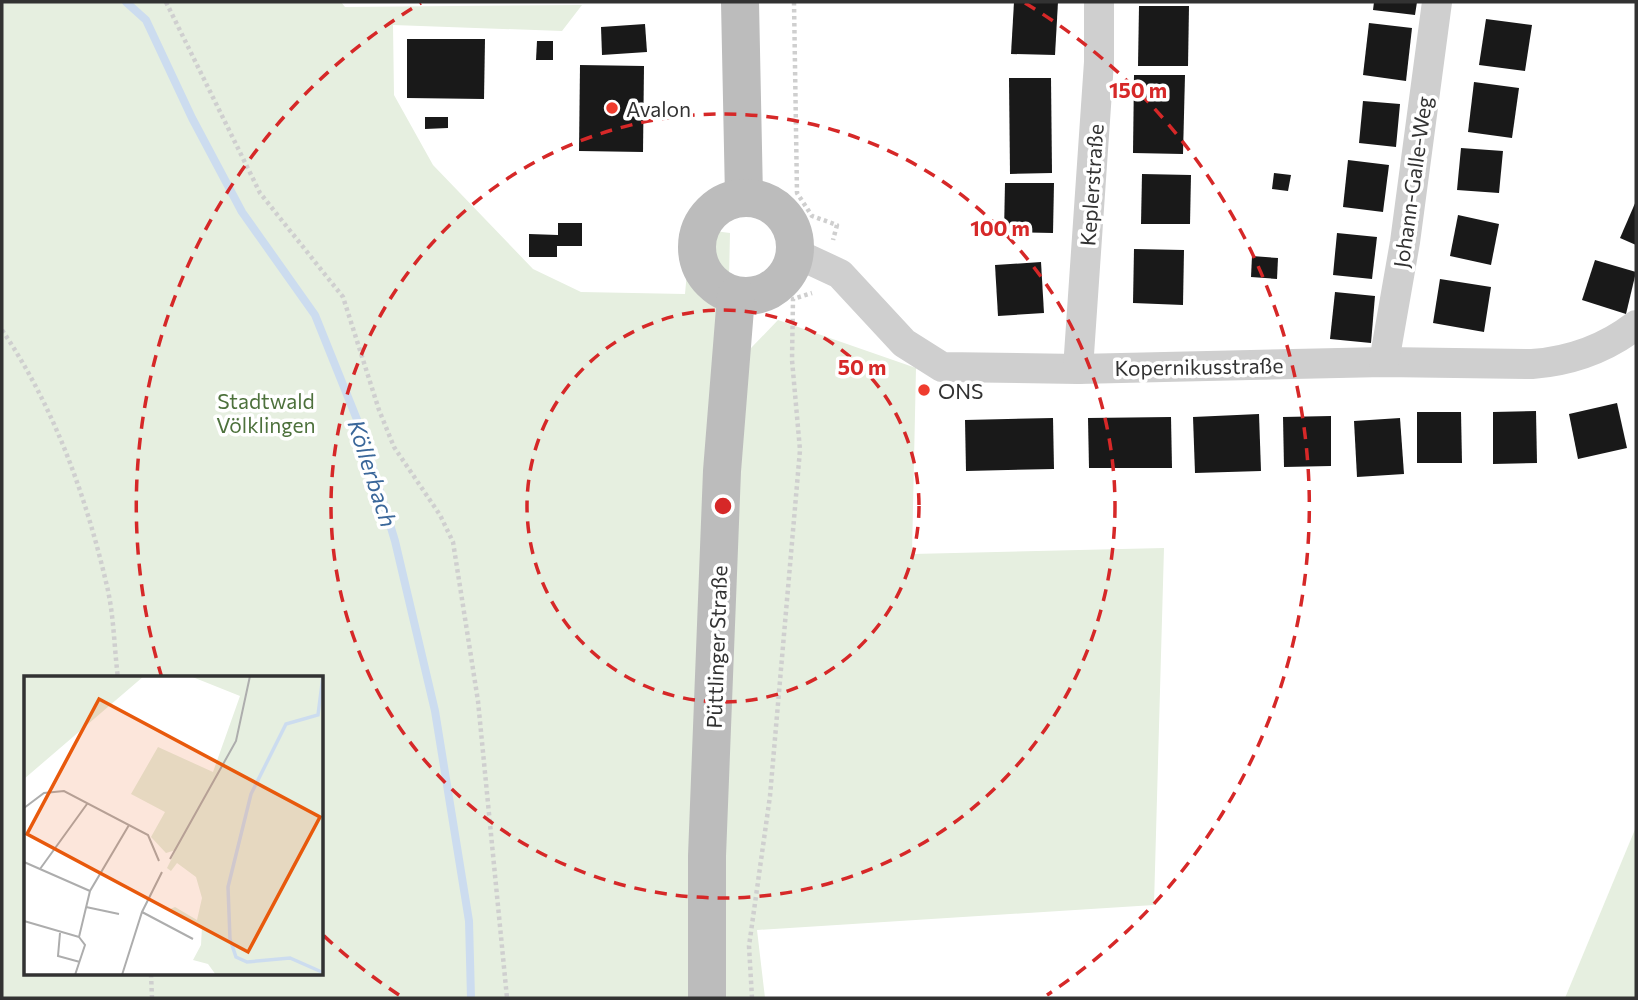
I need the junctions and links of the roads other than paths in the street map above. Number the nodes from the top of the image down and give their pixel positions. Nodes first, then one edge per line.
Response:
1 (740, 2) edge
2 (1099, 2) edge
3 (1437, 2) edge
4 (744, 197) junction
5 (811, 259) junction
6 (736, 296) junction
7 (1636, 325) edge
8 (1384, 362) junction
9 (1078, 369) junction
10 (707, 998) edge

1 - 4 main road
2 - 9 street, Keplerstraße
3 - 8 street, Johann-Galle-Weg
4 - 5 main road
4 - 6 main road
5 - 6 main road
5 - 9 street, Kopernikusstraße
6 - 10 main road, Püttlinger Straße
7 - 8 street, Kopernikusstraße
8 - 9 street, Kopernikusstraße

